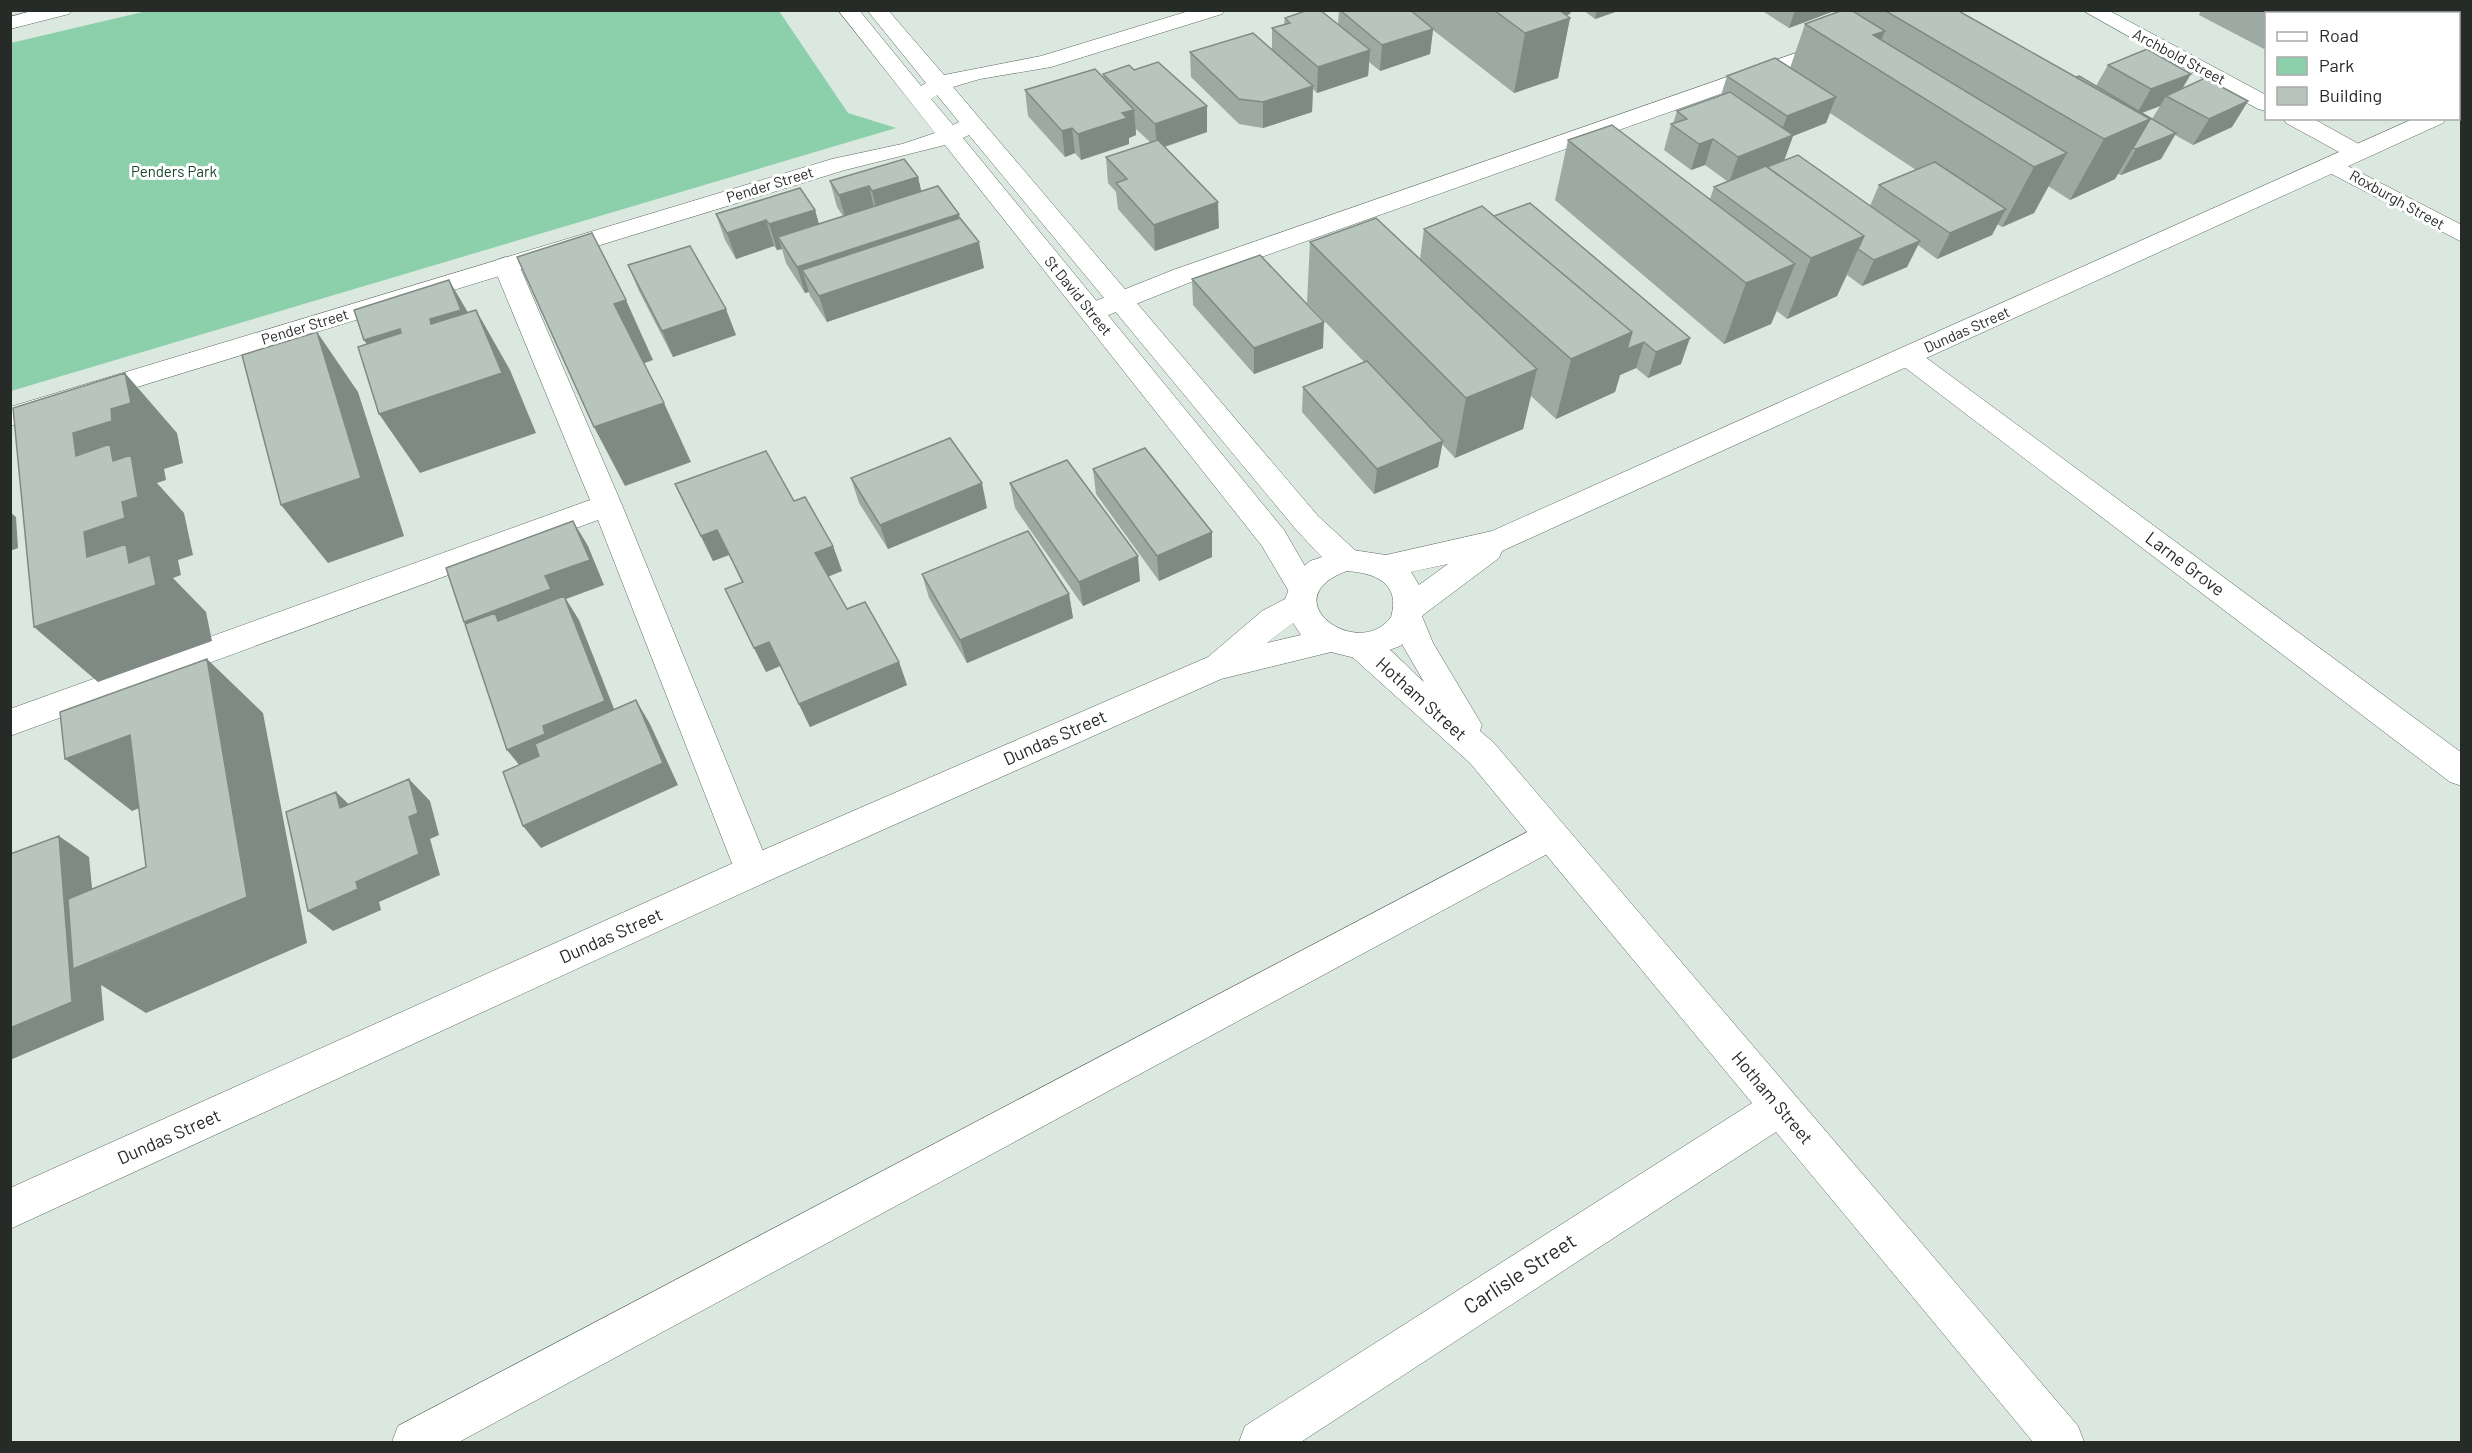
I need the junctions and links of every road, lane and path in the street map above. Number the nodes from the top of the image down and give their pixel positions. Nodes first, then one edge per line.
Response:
1 (62, 10) edge
2 (848, 10) edge
3 (877, 10) edge
4 (1215, 10) edge
5 (2092, 10) edge
6 (10, 23) edge
7 (1855, 38) edge
8 (943, 90) junction
9 (919, 98) junction
10 (2265, 103) edge
11 (2298, 120) edge
12 (2431, 120) edge
13 (972, 124) junction
14 (946, 131) junction
15 (2358, 153) junction
16 (2332, 165) junction
17 (2462, 236) edge
18 (506, 265) junction
19 (1121, 300) junction
20 (1092, 312) junction
21 (1908, 357) junction
22 (10, 417) edge
23 (607, 505) junction
24 (1499, 541) junction
25 (1346, 561) junction
26 (1385, 567) junction
27 (1301, 596) junction
28 (1410, 612) junction
29 (1346, 642) junction
30 (1215, 668) junction
31 (10, 723) edge
32 (1482, 753) junction
33 (2462, 772) edge
34 (1550, 835) junction
35 (753, 871) junction
36 (1780, 1107) junction
37 (10, 1209) edge
38 (414, 1443) edge
39 (1261, 1443) edge
40 (2062, 1443) edge

1 - 6 street
2 - 9 street, St David Street
3 - 8 street, St David Street
4 - 8 street
5 - 10 street, Archbold Street
7 - 19 street
8 - 9 street
8 - 13 street, St David Street
9 - 14 street, St David Street
11 - 15 street
12 - 15 street, Dundas Street
13 - 14 street, Pender Street
13 - 19 street, St David Street
14 - 18 street, Pender Street
14 - 20 street, St David Street
15 - 16 street, Dundas Street
16 - 17 street, Roxburgh Street
16 - 21 street, Dundas Street
18 - 22 street, Pender Street
18 - 23 street
19 - 20 street
19 - 25 street, St David Street
20 - 27 street, St David Street
21 - 24 street, Dundas Street
21 - 33 street, Larne Grove
23 - 31 street
23 - 35 street
24 - 26 street, Dundas Street
24 - 28 street, Dundas Street
25 - 26 street
25 - 27 street
26 - 28 street
27 - 29 street
27 - 30 street, Dundas Street
28 - 29 street
28 - 32 street, Hotham Street
29 - 30 street, Dundas Street
29 - 32 street, Hotham Street
30 - 35 street, Dundas Street
32 - 34 street, Hotham Street
34 - 36 street, Hotham Street
34 - 38 street
35 - 37 street, Dundas Street
36 - 39 street, Carlisle Street
36 - 40 street, Hotham Street

